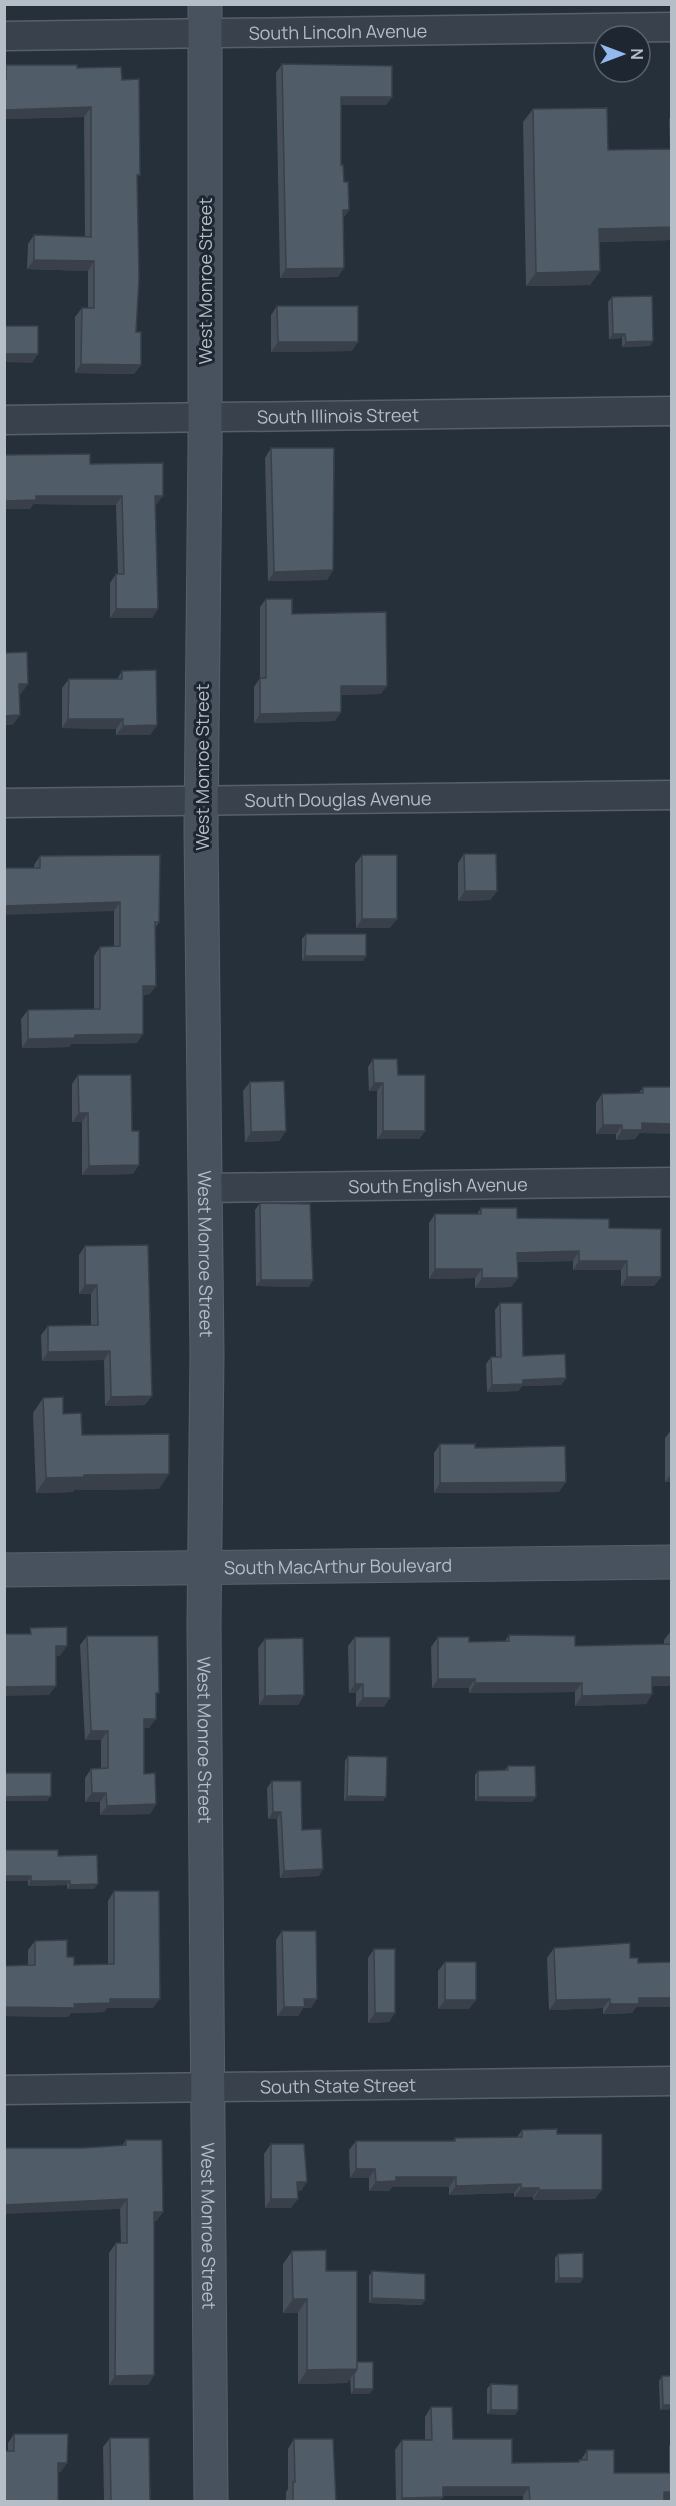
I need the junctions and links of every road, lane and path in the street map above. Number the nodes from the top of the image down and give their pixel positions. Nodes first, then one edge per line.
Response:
1 (205, 19) edge
2 (672, 27) edge
3 (4, 36) edge
4 (672, 411) edge
5 (205, 417) junction
6 (4, 420) edge
7 (672, 795) edge
8 (201, 801) junction
9 (4, 803) edge
10 (672, 1182) edge
11 (206, 1188) junction
12 (672, 1562) edge
13 (205, 1569) junction
14 (4, 1570) edge
15 (672, 2081) edge
16 (208, 2088) junction
17 (4, 2090) edge
18 (211, 2502) edge

1 - 2 street, South Lincoln Avenue
1 - 3 street, South Lincoln Avenue
1 - 5 street, West Monroe Street
4 - 5 street, South Illinois Street
5 - 6 street, South Illinois Street
5 - 8 street, West Monroe Street
7 - 8 street, South Douglas Avenue
8 - 9 street, South Douglas Avenue
8 - 11 street, West Monroe Street
10 - 11 street, South English Avenue
11 - 13 street, West Monroe Street
12 - 13 street, South MacArthur Boulevard
13 - 14 street, South MacArthur Boulevard
13 - 16 street, West Monroe Street
15 - 16 street, South State Street
16 - 17 street, South State Street
16 - 18 street, West Monroe Street

